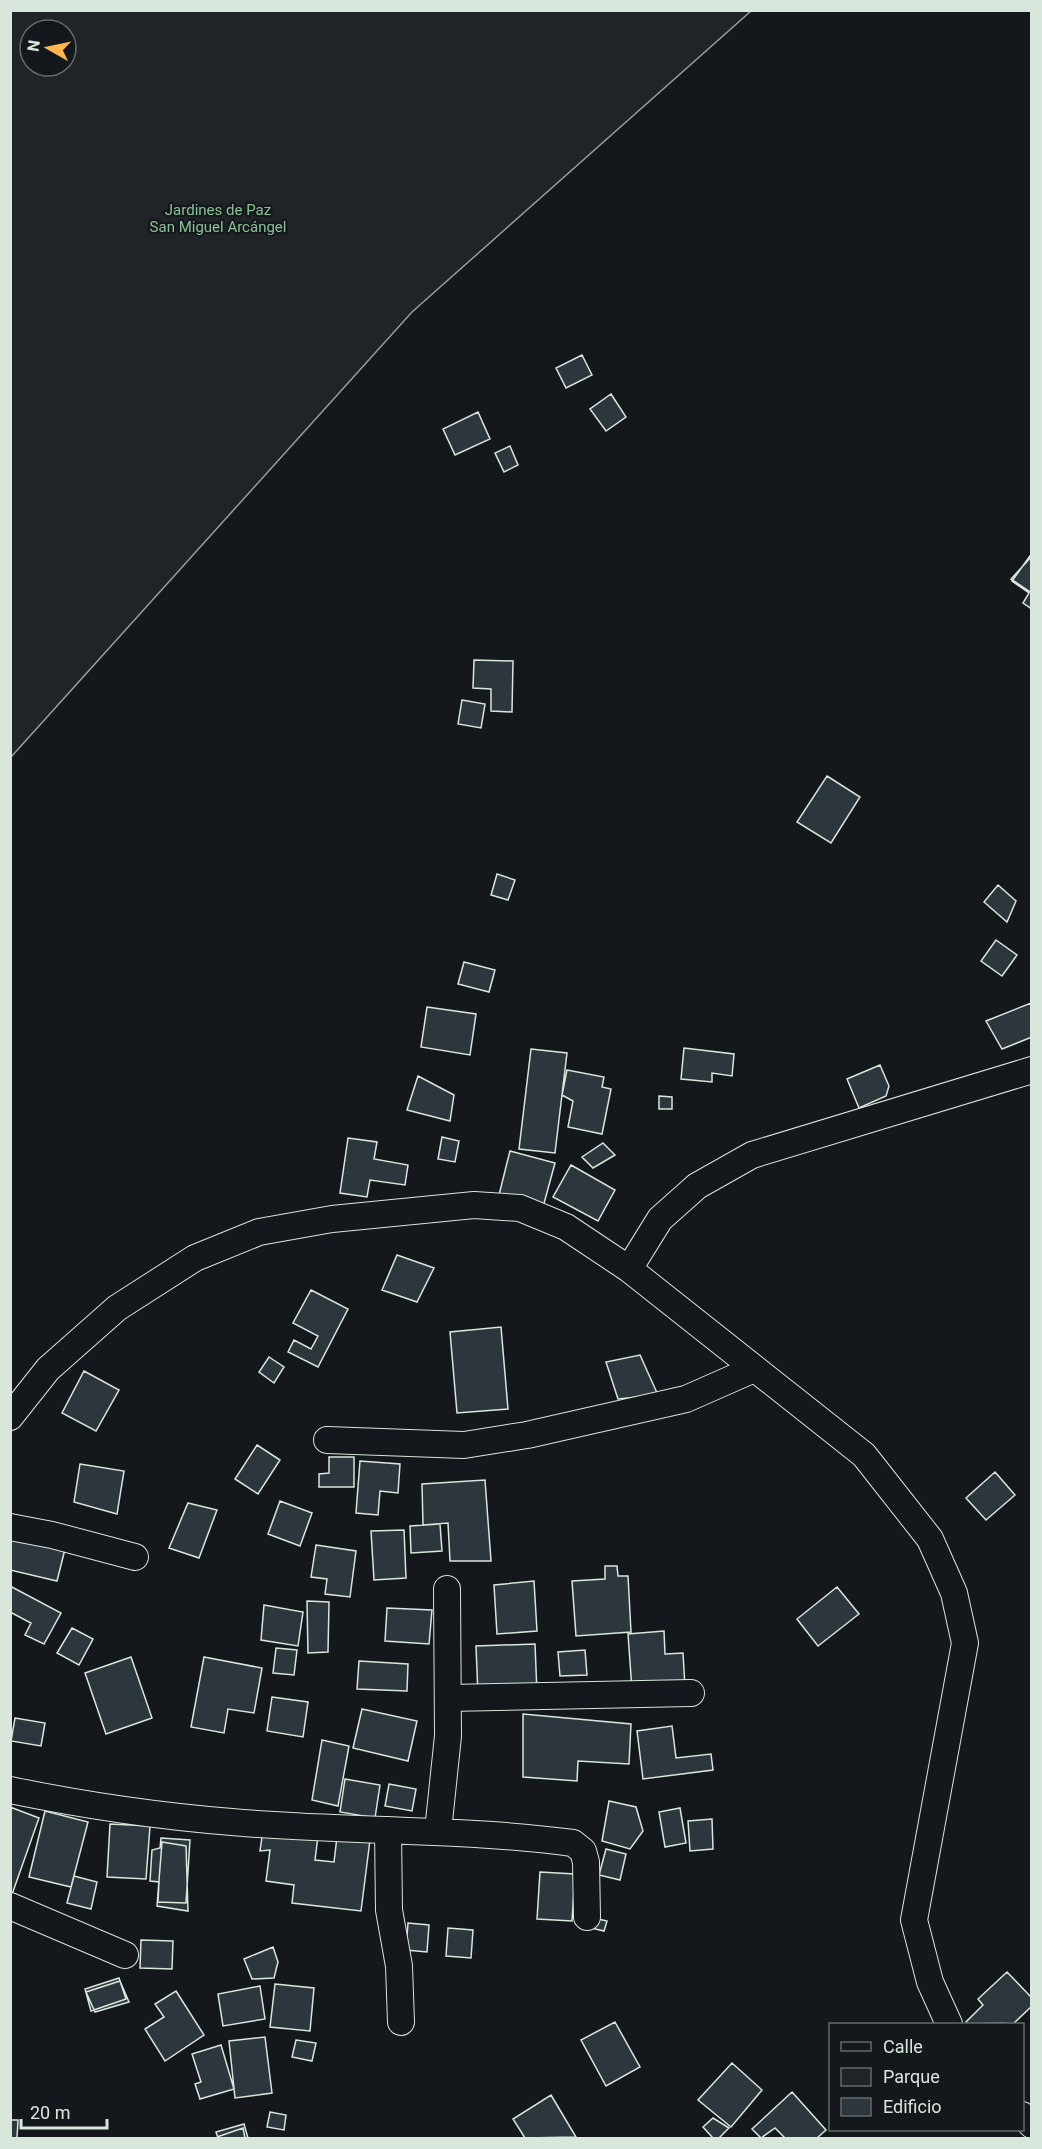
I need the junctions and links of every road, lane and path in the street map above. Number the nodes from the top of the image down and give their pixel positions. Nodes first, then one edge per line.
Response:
1 (1032, 1070) edge
2 (629, 1269) junction
3 (754, 1369) junction
4 (10, 1417) edge
5 (327, 1440) dead end
6 (10, 1527) edge
7 (135, 1557) dead end
8 (447, 1590) dead end
9 (691, 1693) dead end
10 (448, 1698) junction
11 (10, 1790) edge
12 (388, 1830) junction
13 (438, 1831) junction
14 (10, 1906) edge
15 (587, 1917) dead end
16 (125, 1955) dead end
17 (401, 2022) dead end
18 (948, 2023) edge

1 - 2 street
2 - 3 street
2 - 4 street
3 - 5 street
3 - 18 street
6 - 7 street
8 - 10 street
9 - 10 street
10 - 13 street
11 - 12 street
12 - 13 street
12 - 17 street
13 - 15 street
14 - 16 street

